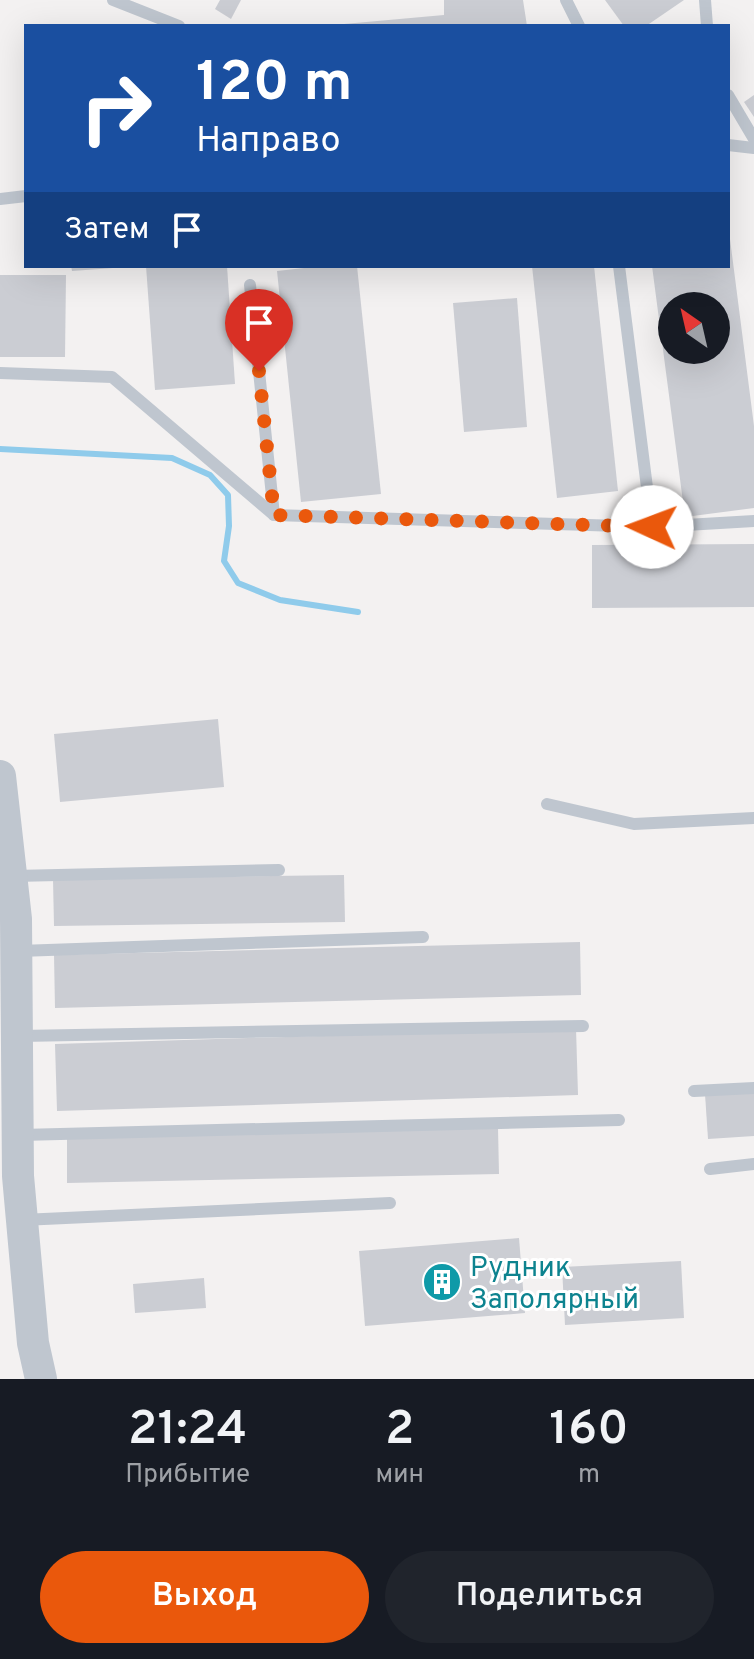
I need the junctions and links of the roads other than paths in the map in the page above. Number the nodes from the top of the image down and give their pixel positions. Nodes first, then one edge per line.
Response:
1 (113, 0) edge
2 (566, 0) edge
3 (705, 0) edge
4 (174, 24) edge
5 (578, 24) edge
6 (707, 24) edge
7 (730, 98) edge
8 (754, 139) edge
9 (730, 145) edge
10 (754, 148) edge
11 (24, 196) edge
12 (0, 199) edge
13 (619, 268) edge
14 (250, 285) dead end
15 (0, 373) edge
16 (274, 515) junction
17 (754, 521) edge
18 (652, 527) junction
19 (0, 776) edge
20 (547, 804) dead end
21 (754, 818) edge
22 (6, 857) edge
23 (279, 870) dead end
24 (423, 937) dead end
25 (16, 951) junction
26 (583, 1026) dead end
27 (11, 1029) edge
28 (754, 1088) edge
29 (694, 1091) dead end
30 (619, 1120) dead end
31 (18, 1135) junction
32 (754, 1164) edge
33 (710, 1169) dead end
34 (390, 1203) dead end
35 (22, 1220) junction
36 (41, 1379) edge

1 - 4 lane
2 - 5 lane
3 - 6 lane
7 - 8 lane
9 - 10 lane
11 - 12 lane
13 - 18 lane
14 - 16 lane
15 - 16 lane
16 - 18 lane
17 - 18 lane
19 - 22 street
20 - 21 lane
22 - 23 lane
22 - 25 street
24 - 25 lane
25 - 27 street
26 - 27 lane
27 - 31 street
28 - 29 lane
30 - 31 lane
31 - 35 street
32 - 33 lane
34 - 35 lane
35 - 36 street

